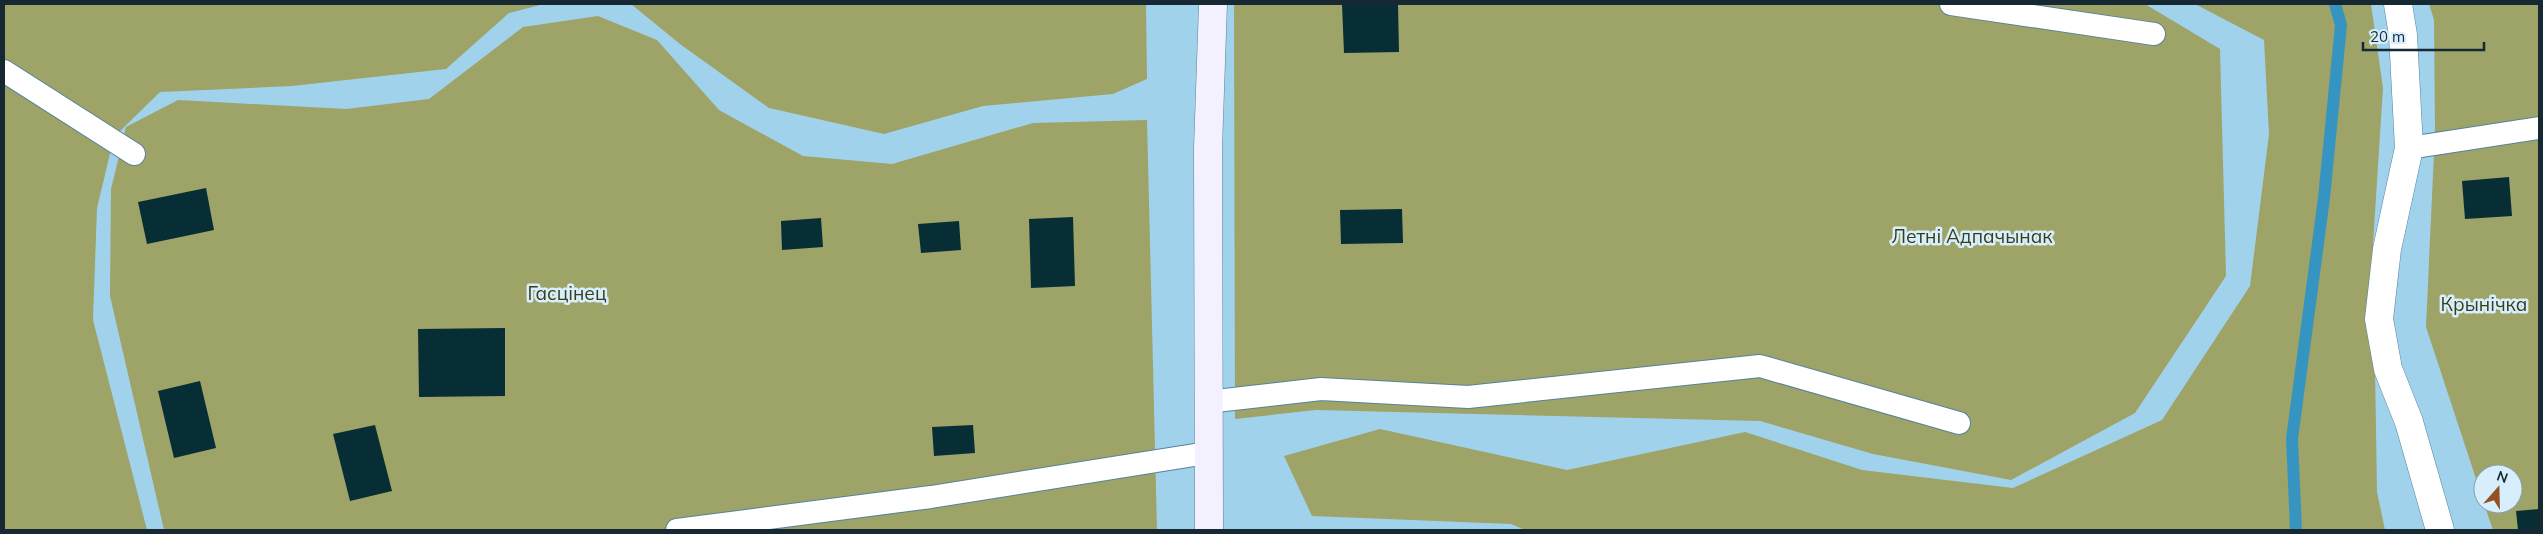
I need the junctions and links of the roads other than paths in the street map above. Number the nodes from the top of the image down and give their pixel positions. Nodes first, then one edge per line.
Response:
1 (1214, 4) edge
2 (1951, 4) edge
3 (2398, 4) edge
4 (2154, 34) dead end
5 (4, 71) edge
6 (2539, 128) edge
7 (2409, 148) junction
8 (134, 154) dead end
9 (1207, 402) junction
10 (1959, 423) dead end
11 (1207, 453) junction
12 (677, 530) edge
13 (1208, 530) edge
14 (2440, 530) edge

1 - 9 street
2 - 4 lane
3 - 7 street
5 - 8 lane
6 - 7 lane
7 - 14 street
9 - 10 lane
9 - 11 street
11 - 12 lane
11 - 13 street

